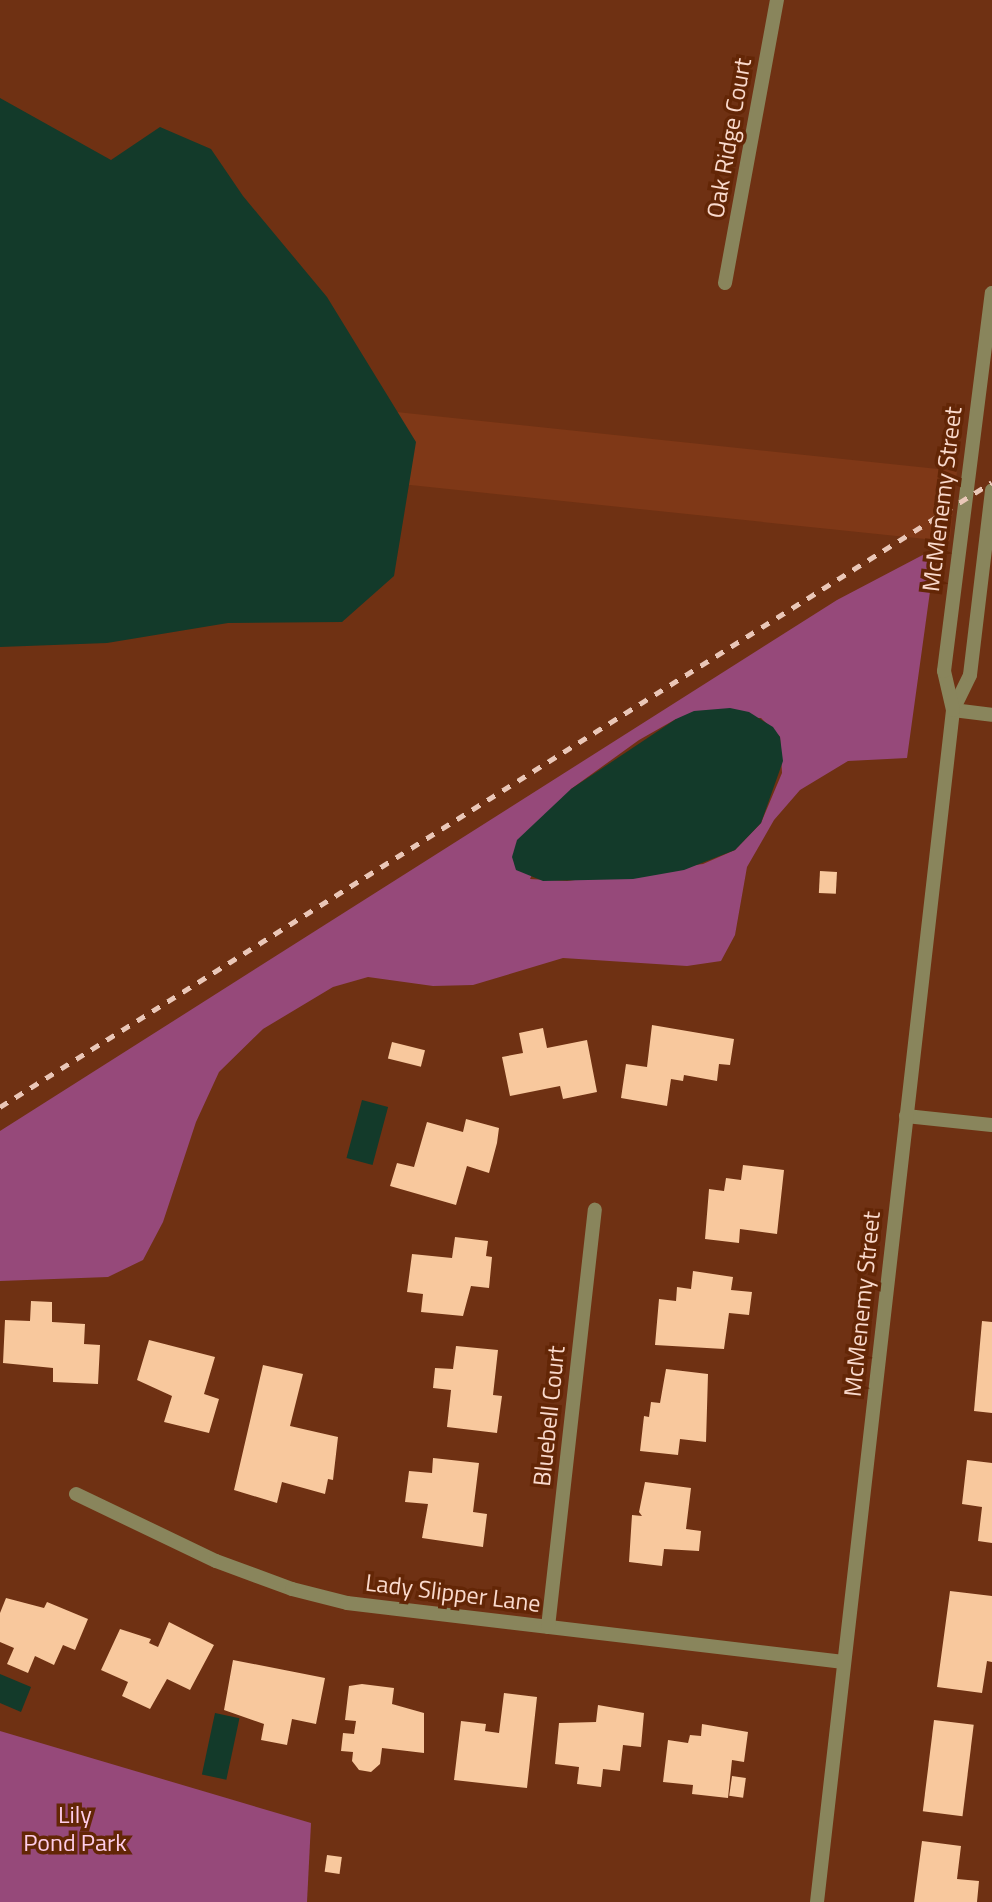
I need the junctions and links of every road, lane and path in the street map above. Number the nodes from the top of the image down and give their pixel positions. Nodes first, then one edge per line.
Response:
1 (777, 0) edge
2 (725, 284) dead end
3 (992, 293) edge
4 (992, 490) edge
5 (953, 710) junction
6 (992, 715) edge
7 (906, 1116) junction
8 (992, 1125) edge
9 (595, 1210) dead end
10 (76, 1494) dead end
11 (548, 1627) junction
12 (844, 1662) junction
13 (817, 1902) edge

1 - 2 street, Oak Ridge Court
3 - 5 street, McMenemy Street
4 - 5 street, McMenemy Street
5 - 6 street
5 - 7 street, McMenemy Street
7 - 8 street
7 - 12 street, McMenemy Street
9 - 11 street, Bluebell Court
10 - 11 street, Lady Slipper Lane
11 - 12 street, Lady Slipper Lane
12 - 13 street, McMenemy Street

